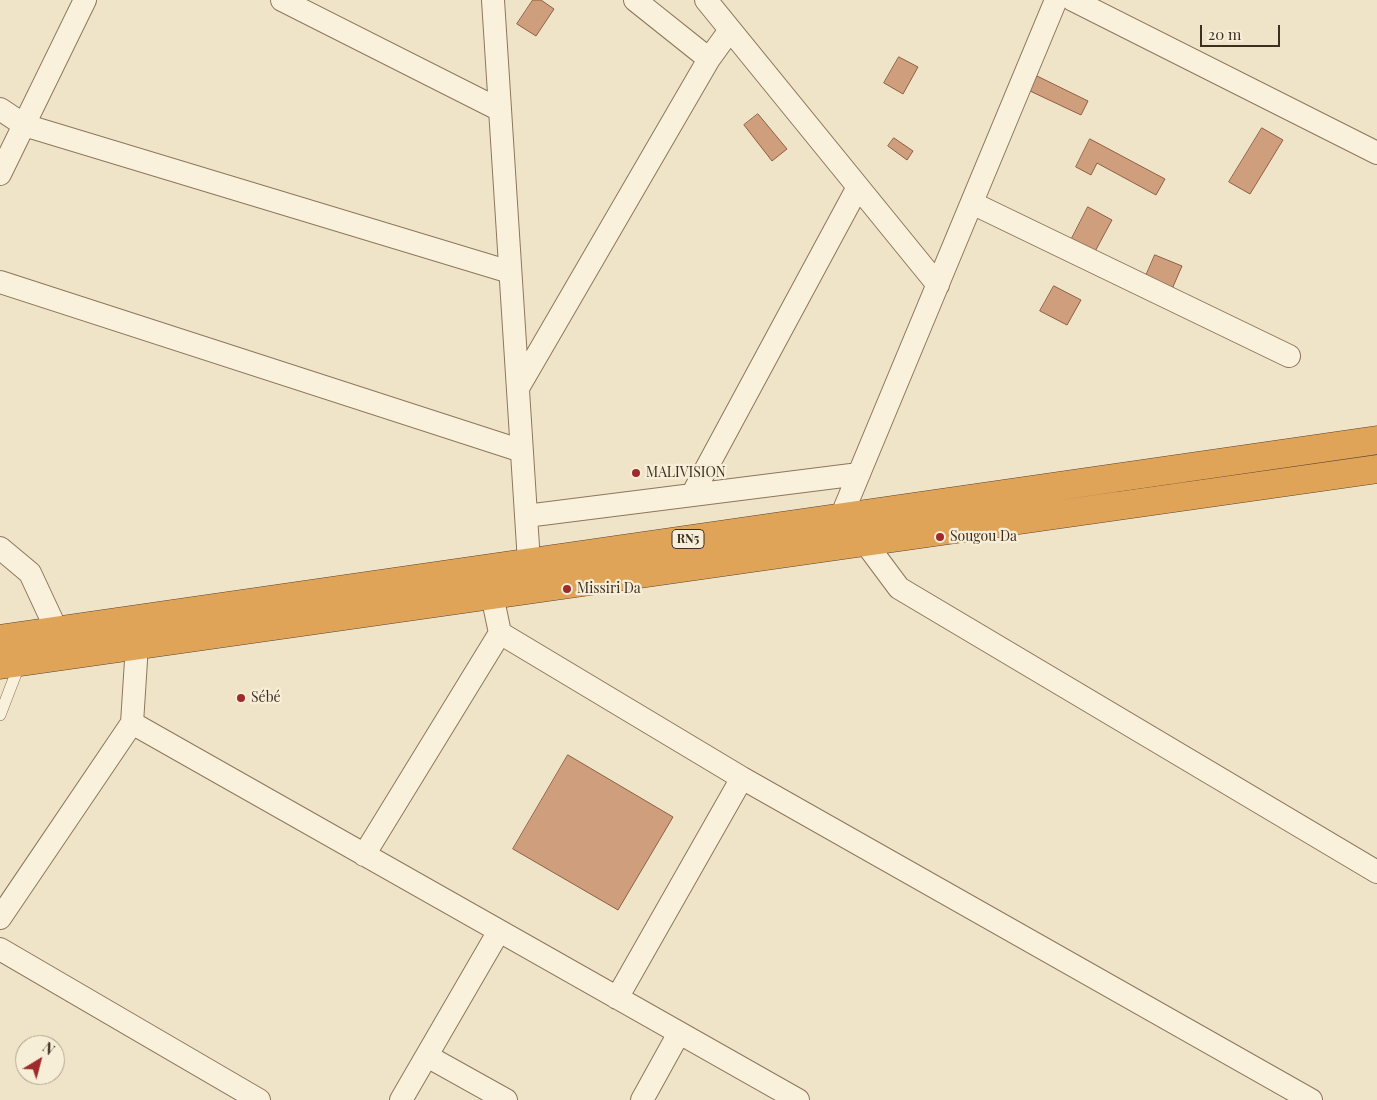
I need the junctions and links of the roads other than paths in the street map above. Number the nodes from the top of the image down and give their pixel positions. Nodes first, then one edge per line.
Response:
1 (85, 0) edge
2 (282, 0) edge
3 (493, 0) edge
4 (634, 0) edge
5 (706, 0) edge
6 (1056, 0) edge
7 (1073, 0) edge
8 (730, 30) junction
9 (709, 59) junction
10 (0, 109) edge
11 (500, 110) junction
12 (24, 125) junction
13 (1377, 153) edge
14 (0, 174) edge
15 (858, 186) junction
16 (972, 203) junction
17 (510, 272) junction
18 (0, 282) edge
19 (938, 285) junction
20 (1289, 356) dead end
21 (518, 388) junction
22 (1377, 440) edge
23 (522, 451) junction
24 (1377, 469) edge
25 (859, 474) junction
26 (692, 495) junction
27 (526, 516) junction
28 (841, 517) junction
29 (867, 544) junction
30 (0, 548) edge
31 (529, 562) junction
32 (492, 595) junction
33 (57, 631) junction
34 (500, 633) junction
35 (0, 639) edge
36 (137, 645) junction
37 (10, 663) edge
38 (0, 716) edge
39 (132, 723) junction
40 (742, 778) junction
41 (364, 855) junction
42 (1377, 872) edge
43 (0, 918) edge
44 (499, 931) junction
45 (0, 949) edge
46 (617, 998) junction
47 (680, 1033) junction
48 (426, 1056) junction
49 (258, 1100) edge
50 (401, 1100) edge
51 (506, 1100) edge
52 (642, 1100) edge
53 (798, 1100) edge
54 (1311, 1100) edge

1 - 12 street
2 - 11 street
3 - 11 street
4 - 9 street
5 - 8 street
6 - 16 street
7 - 13 street
8 - 9 street
8 - 15 street
9 - 21 street
10 - 12 street
11 - 17 street
12 - 14 street
12 - 17 street
15 - 19 street
15 - 26 street
16 - 19 street
16 - 20 street
17 - 21 street
18 - 23 street
19 - 25 street
21 - 23 street
22 - 28 highway, RN5
23 - 27 street
24 - 29 highway, RN5
25 - 26 street
25 - 28 street
26 - 27 street
27 - 31 street
28 - 31 highway, RN5
29 - 32 highway, RN5
29 - 42 street
30 - 33 street
31 - 33 highway, RN5
32 - 34 street
32 - 36 highway, RN5
33 - 35 highway, RN5
34 - 40 street
34 - 41 street
36 - 37 highway, RN5
36 - 39 street
37 - 38 lane
39 - 41 street
39 - 43 street
40 - 46 street
40 - 54 street
41 - 44 street
44 - 46 street
44 - 48 street
45 - 49 street
46 - 47 street
47 - 52 street
47 - 53 street
48 - 50 street
48 - 51 street

